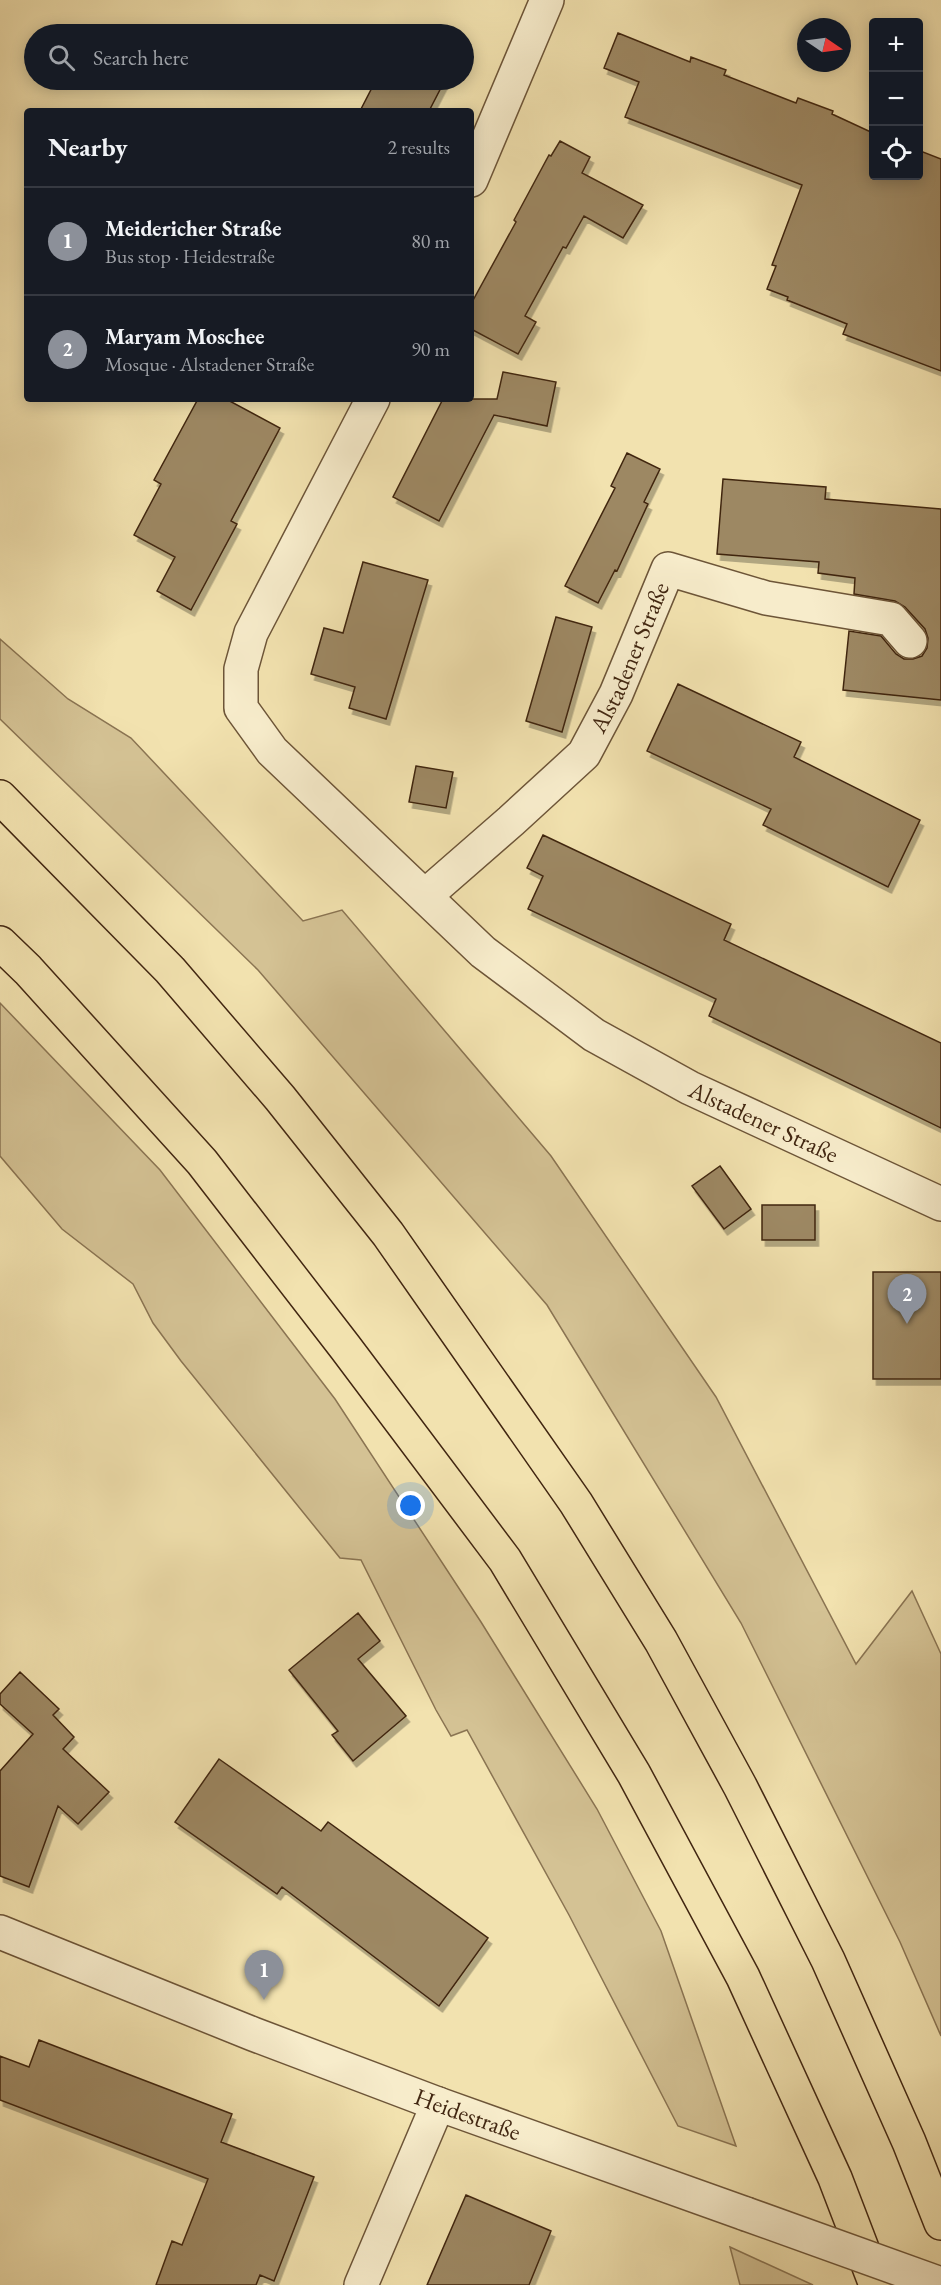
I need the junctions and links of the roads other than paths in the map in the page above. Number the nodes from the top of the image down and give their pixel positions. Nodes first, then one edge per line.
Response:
1 (547, 0) edge
2 (474, 173) edge
3 (371, 402) edge
4 (910, 641) dead end
5 (0, 797) edge
6 (425, 896) junction
7 (0, 943) edge
8 (941, 1204) edge
9 (0, 1932) edge
10 (438, 2104) junction
11 (941, 2223) edge
12 (941, 2284) edge
13 (361, 2285) edge
14 (876, 2285) edge

1 - 2 street
3 - 6 street, Alstadener Straße
4 - 6 street, Alstadener Straße
5 - 11 highway
6 - 8 street, Alstadener Straße
7 - 14 highway
9 - 10 street, Heidestraße
10 - 12 street, Heidestraße, bridge
10 - 13 street

